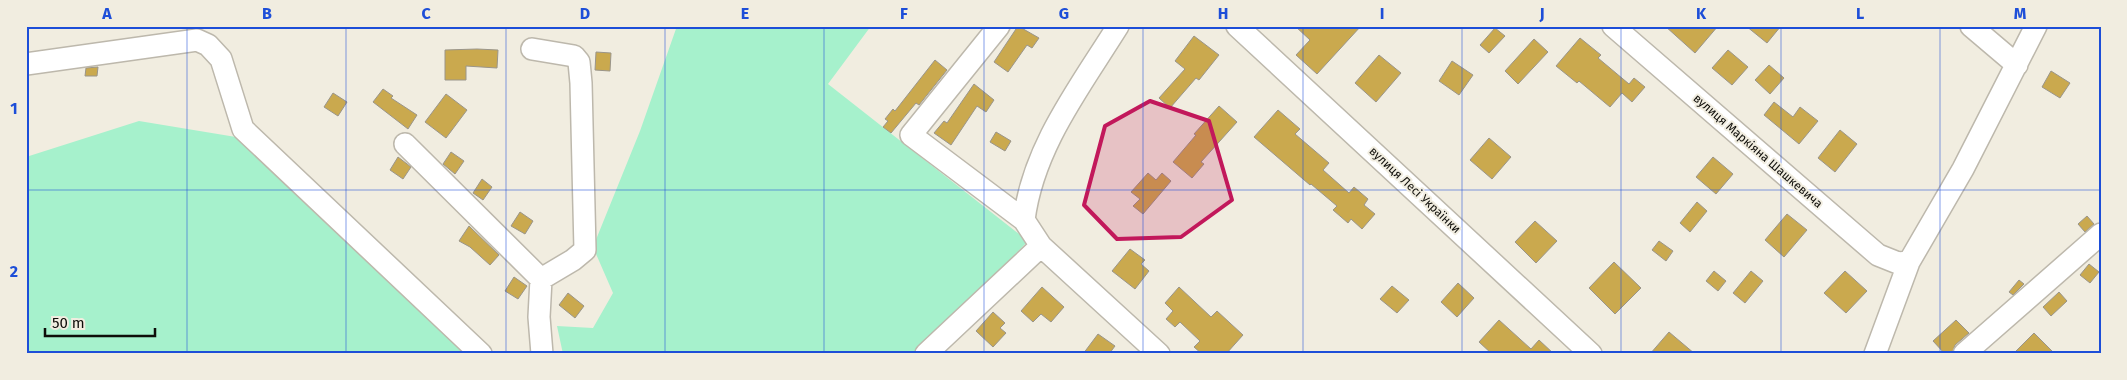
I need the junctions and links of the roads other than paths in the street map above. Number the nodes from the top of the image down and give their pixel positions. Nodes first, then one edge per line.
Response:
1 (999, 26) edge
2 (1118, 26) edge
3 (1237, 26) edge
4 (1613, 26) edge
5 (1971, 26) edge
6 (2036, 26) edge
7 (532, 49) dead end
8 (26, 64) edge
9 (2017, 65) junction
10 (405, 144) dead end
11 (1024, 220) junction
12 (2101, 234) edge
13 (1041, 246) junction
14 (1909, 262) junction
15 (541, 279) junction
16 (481, 354) edge
17 (542, 354) edge
18 (926, 354) edge
19 (1159, 354) edge
20 (1591, 354) edge
21 (1875, 354) edge
22 (1964, 354) edge

1 - 11 street
2 - 11 street
3 - 20 street, вулиця Лесі Українки
4 - 14 street, вулиця Маркіяна Шашкевича
5 - 9 street
6 - 9 street
7 - 15 street
8 - 16 street
9 - 14 street
10 - 15 street
11 - 13 street
12 - 22 street
13 - 18 street
13 - 19 street
14 - 21 street
15 - 17 street

